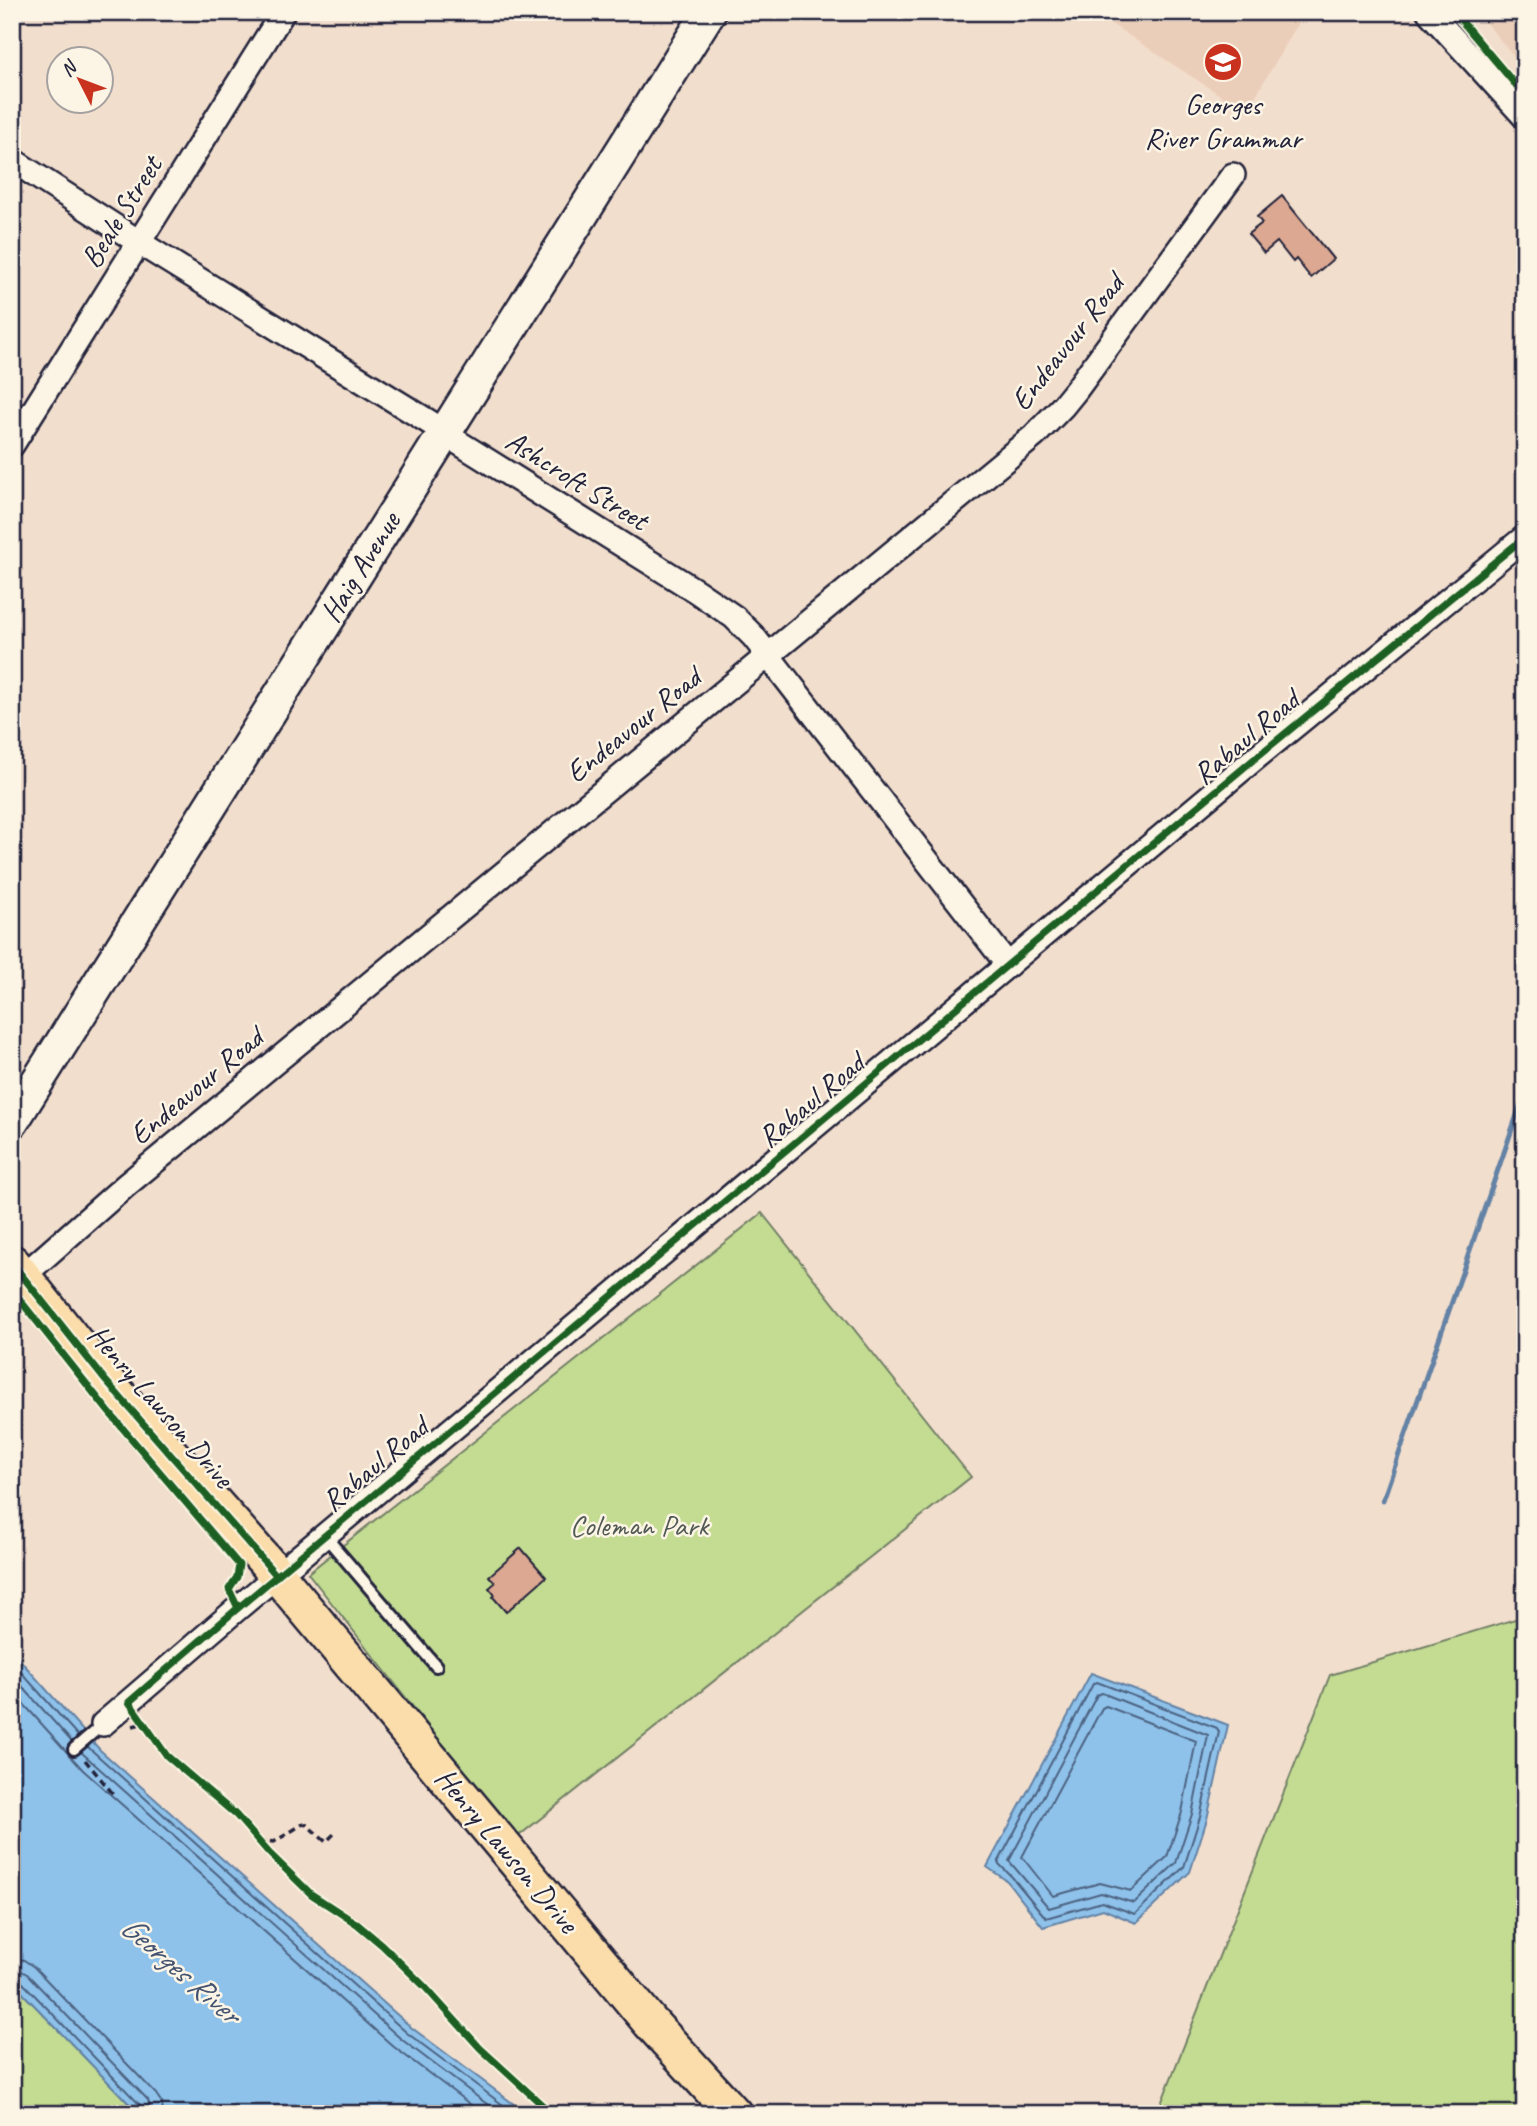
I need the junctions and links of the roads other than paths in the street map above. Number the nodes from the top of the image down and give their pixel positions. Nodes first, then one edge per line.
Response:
1 (283, 12) edge
2 (709, 12) edge
3 (1429, 12) edge
4 (1525, 117) edge
5 (12, 160) edge
6 (1233, 175) dead end
7 (140, 241) junction
8 (445, 433) junction
9 (12, 445) edge
10 (1525, 537) edge
11 (768, 655) junction
12 (1008, 965) junction
13 (12, 1122) edge
14 (17, 1270) edge
15 (325, 1536) junction
16 (277, 1576) junction
17 (436, 1666) dead end
18 (103, 1724) joint
19 (74, 1749) dead end
20 (734, 2114) edge

1 - 7 street, Beale Street
2 - 8 main road, Haig Avenue
3 - 4 street
5 - 7 street, Ashcroft Street
6 - 11 street, Endeavour Road
7 - 8 street, Ashcroft Street
7 - 9 street, Beale Street
8 - 11 street, Ashcroft Street
8 - 13 main road, Haig Avenue
10 - 12 street, Rabaul Road
11 - 12 street, Ashcroft Street
11 - 14 street, Endeavour Road
12 - 15 street, Rabaul Road
14 - 16 main road, Henry Lawson Drive
15 - 16 street, Rabaul Road
15 - 17 lane
16 - 18 street, Rabaul Road
16 - 20 main road, Henry Lawson Drive
18 - 19 lane

